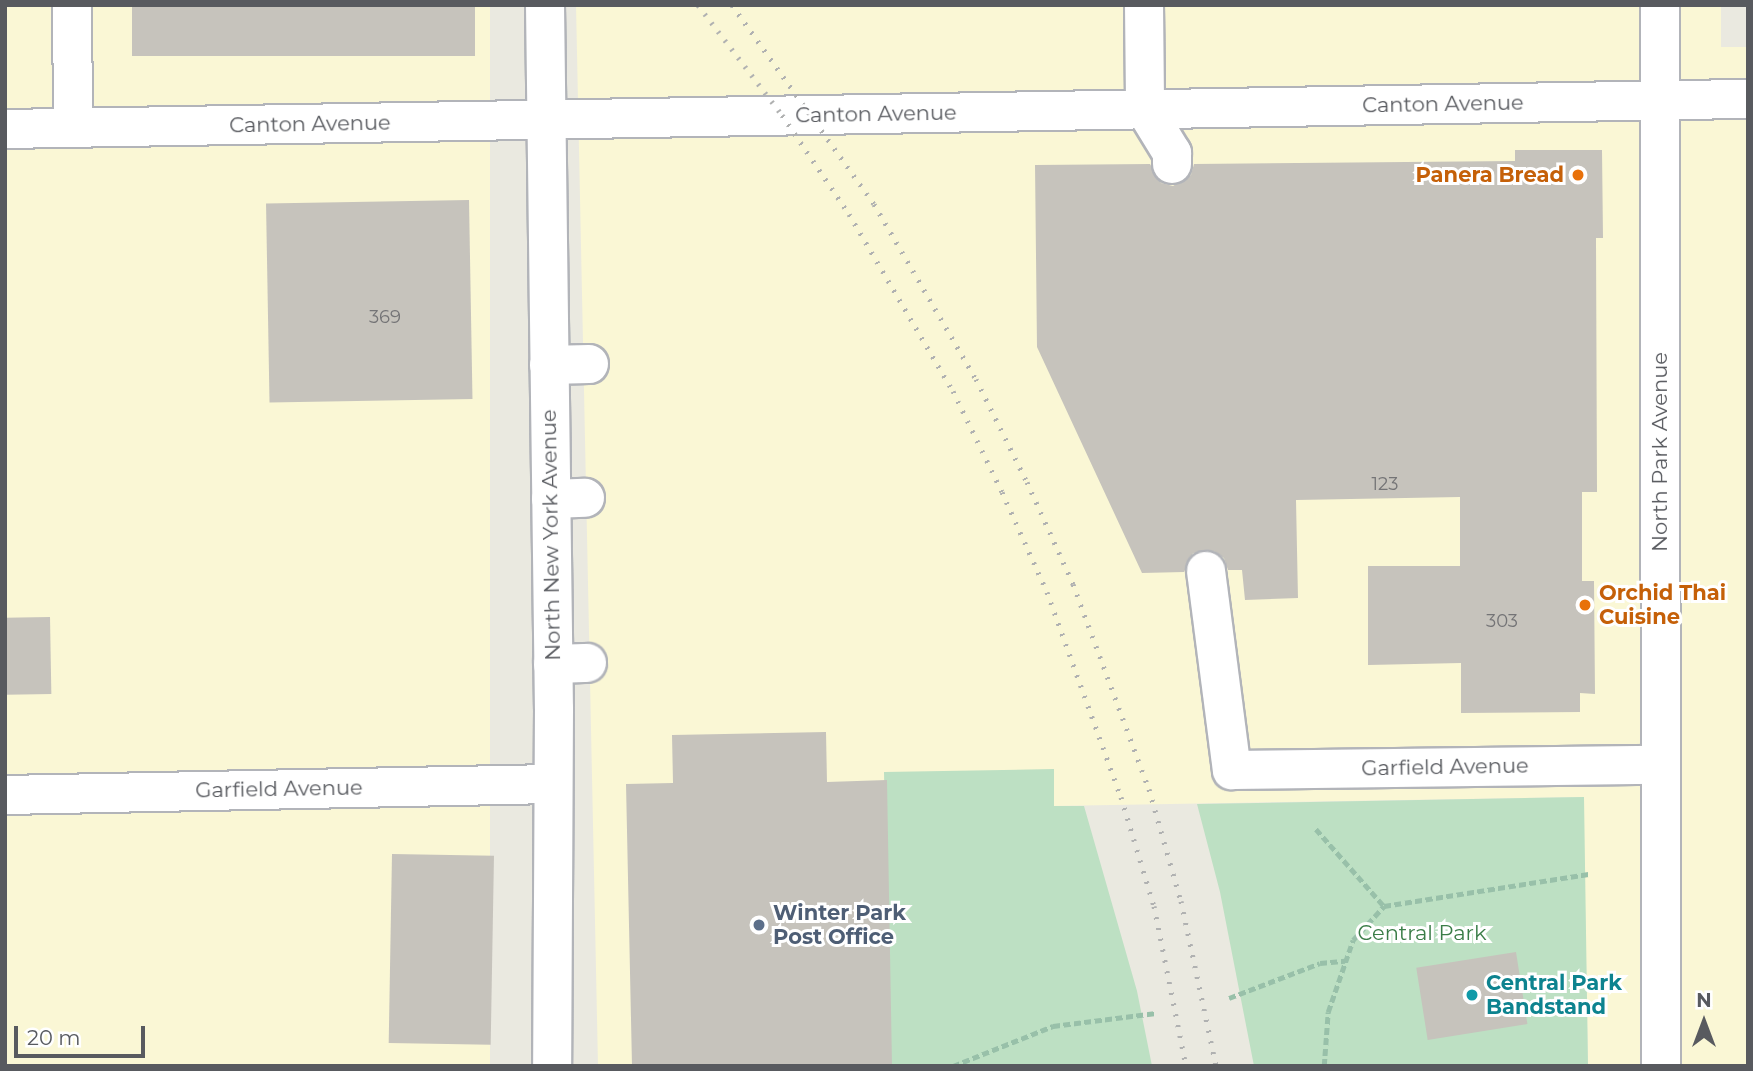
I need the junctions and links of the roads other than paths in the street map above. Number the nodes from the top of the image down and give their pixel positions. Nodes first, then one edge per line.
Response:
1 (72, 5) edge
2 (545, 5) edge
3 (1144, 5) edge
4 (1660, 5) edge
5 (1748, 99) edge
6 (1661, 100) junction
7 (1145, 109) junction
8 (546, 119) junction
9 (73, 128) junction
10 (5, 129) edge
11 (1172, 164) dead end
12 (589, 364) dead end
13 (549, 365) junction
14 (1206, 571) dead end
15 (1658, 765) junction
16 (553, 784) junction
17 (5, 794) edge
18 (552, 1066) edge
19 (1661, 1066) edge

1 - 9 street
2 - 8 street, North New York Avenue
3 - 7 street
4 - 6 street, North Park Avenue
5 - 6 street, Canton Avenue
6 - 7 street, Canton Avenue
6 - 15 street, North Park Avenue
7 - 8 street, Canton Avenue
7 - 11 street
8 - 9 street, Canton Avenue
8 - 13 street, North New York Avenue
9 - 10 street, Canton Avenue
12 - 13 street
13 - 16 street, North New York Avenue
14 - 15 street, Garfield Avenue
15 - 19 street, North Park Avenue
16 - 17 street, Garfield Avenue
16 - 18 street, North New York Avenue

